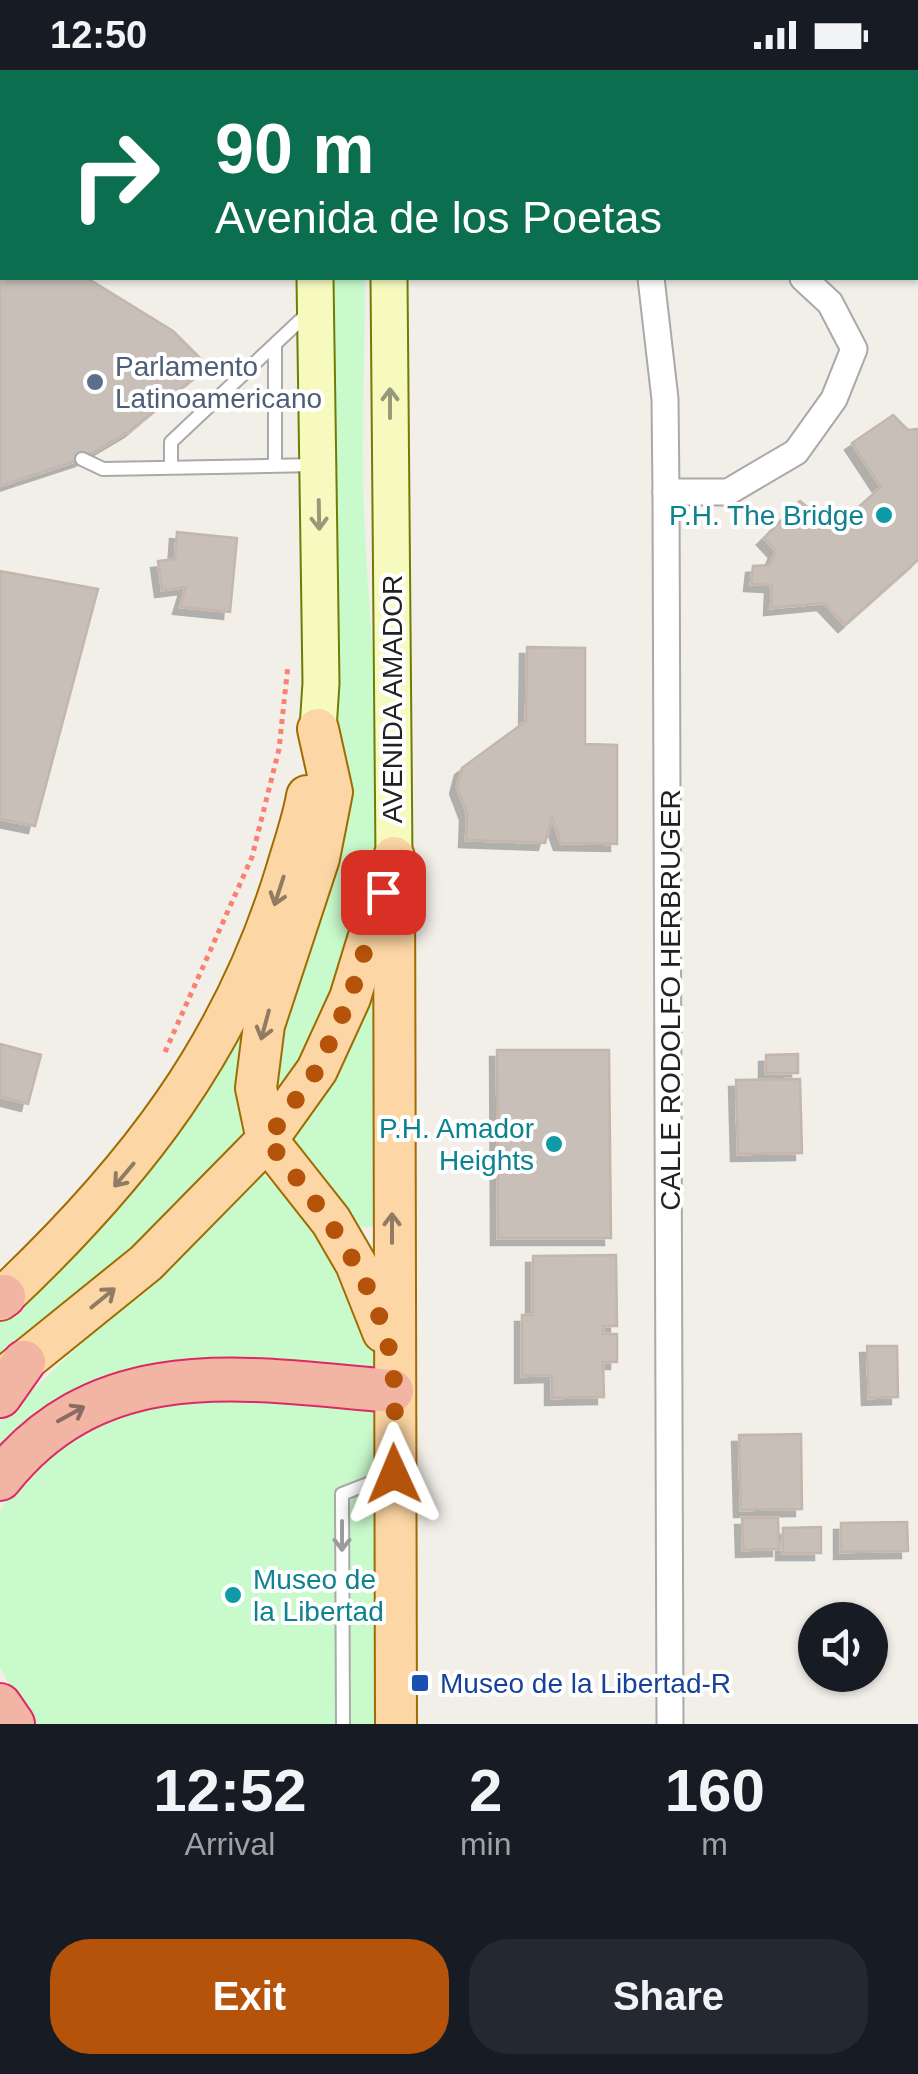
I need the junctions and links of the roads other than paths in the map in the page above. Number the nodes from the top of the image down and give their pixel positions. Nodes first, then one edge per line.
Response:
1 (389, 280) edge
2 (650, 280) edge
3 (805, 280) edge
4 (316, 292) edge
5 (275, 346) junction
6 (82, 459) dead end
7 (275, 465) junction
8 (318, 465) junction
9 (171, 466) junction
10 (666, 492) junction
11 (318, 729) junction
12 (394, 857) junction
13 (267, 1140) junction
14 (1, 1298) edge
15 (392, 1376) junction
16 (8, 1380) edge
17 (394, 1474) junction
18 (0, 1479) edge
19 (0, 1705) edge
20 (13, 1724) edge
21 (343, 1724) edge
22 (396, 1724) edge
23 (670, 1724) edge

12 -> 1 main road, AVENIDA AMADOR
2 - 10 street, CALLE RODOLFO HERBRUGER
3 - 10 street
4 - 5 lane
4 - 8 main road
5 - 7 lane
5 - 9 lane
6 - 9 lane
7 - 8 lane
7 - 9 lane
8 -> 11 main road
10 - 23 street, CALLE RODOLFO HERBRUGER
11 -> 13 main road
11 -> 14 main road
12 - 13 main road
15 -> 12 main road, AVENIDA AMADOR
13 - 15 main road, AVENIDA AMADOR
16 -> 13 main road
15 - 17 main road, AVENIDA AMADOR
18 -> 15 highway
17 -> 21 lane
17 - 22 main road, AVENIDA AMADOR
19 - 20 highway

